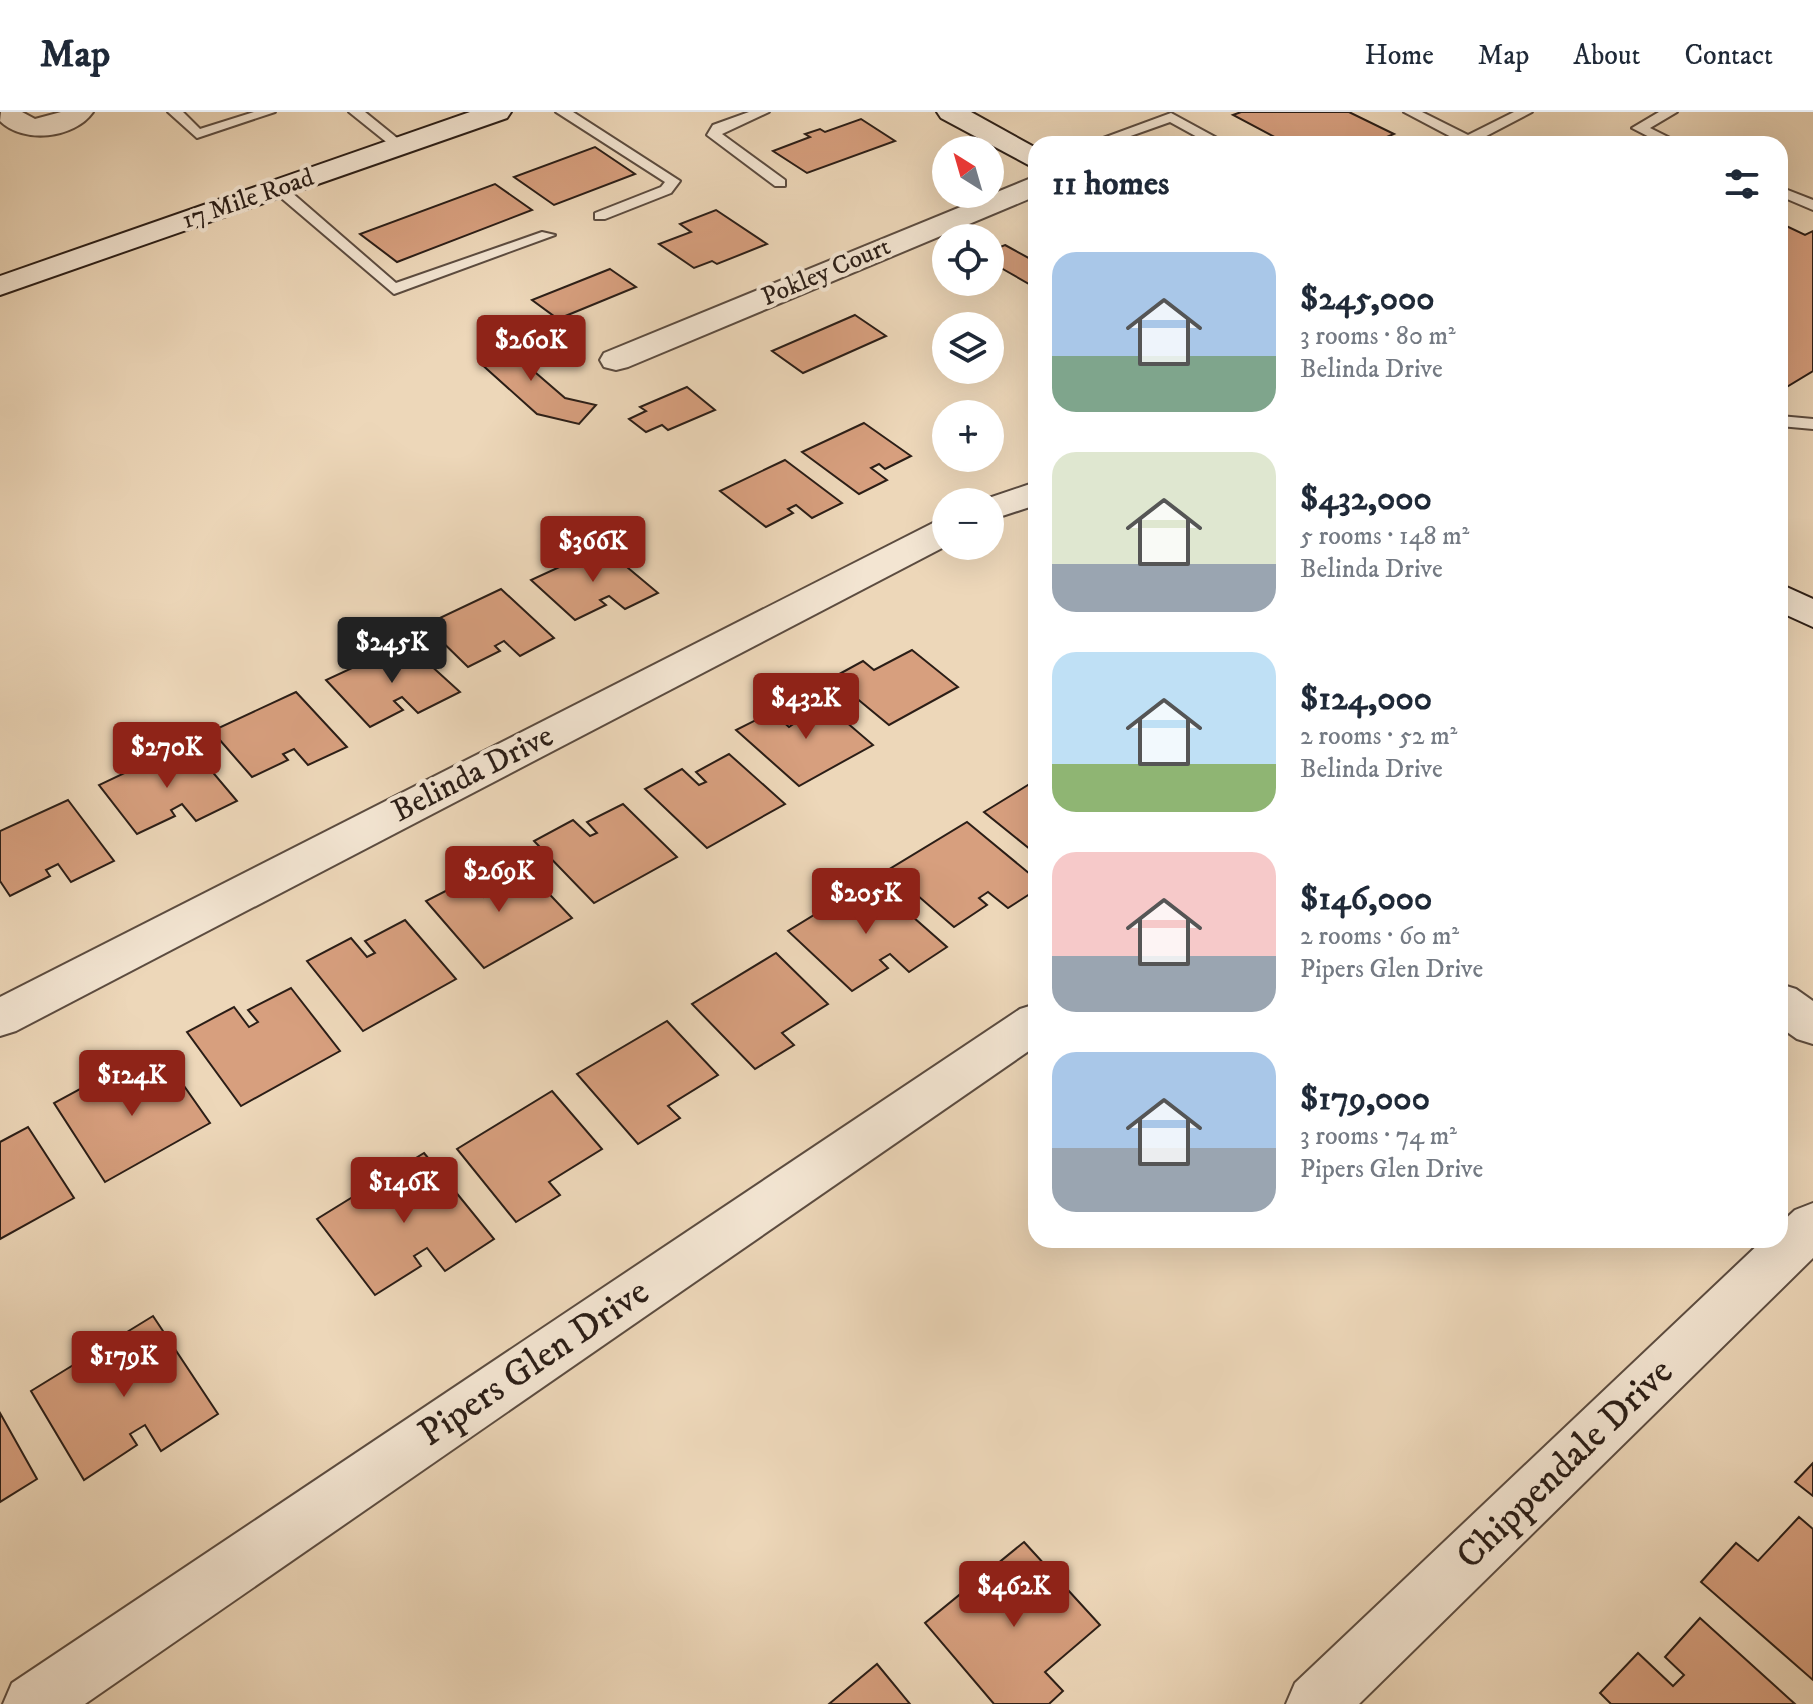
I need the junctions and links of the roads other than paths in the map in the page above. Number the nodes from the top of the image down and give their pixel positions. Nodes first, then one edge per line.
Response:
1 (79, 112) edge
2 (175, 112) edge
3 (268, 112) edge
4 (356, 112) edge
5 (497, 112) edge
6 (563, 112) edge
7 (762, 112) edge
8 (951, 112) edge
9 (1192, 112) edge
10 (1411, 112) edge
11 (1525, 112) edge
12 (1670, 112) edge
13 (1167, 114) edge
14 (8, 116) edge
15 (1113, 136) edge
16 (1207, 136) edge
17 (1453, 136) edge
18 (1476, 136) edge
19 (1657, 136) edge
20 (400, 146) junction
21 (1028, 155) edge
22 (780, 183) dead end
23 (278, 188) junction
24 (1028, 188) edge
25 (1788, 195) edge
26 (1813, 206) edge
27 (600, 216) dead end
28 (547, 235) dead end
29 (0, 286) edge
30 (616, 360) dead end
31 (1788, 422) edge
32 (1813, 424) edge
33 (1028, 494) edge
34 (1004, 502) edge
35 (932, 538) edge
36 (1788, 1008) edge
37 (0, 1018) edge
38 (1813, 1026) edge
39 (1028, 1027) edge
40 (1813, 1225) edge
41 (33, 1704) edge
42 (1316, 1704) edge

1 - 14 street
2 - 3 lane
4 - 20 lane
5 - 20 street, 17 Mile Road
6 - 27 lane
7 - 22 lane
8 - 21 street
9 - 13 lane
10 - 17 lane
11 - 18 lane
12 - 19 lane
13 - 15 lane
13 - 16 lane
20 - 23 street, 17 Mile Road
23 - 28 lane
23 - 29 street, 17 Mile Road
24 - 30 street, Pokley Court
25 - 26 lane
31 - 32 lane
33 - 34 street
35 - 37 street, Belinda Drive
36 - 38 street
39 - 41 street, Pipers Glen Drive
40 - 42 street, Chippendale Drive

